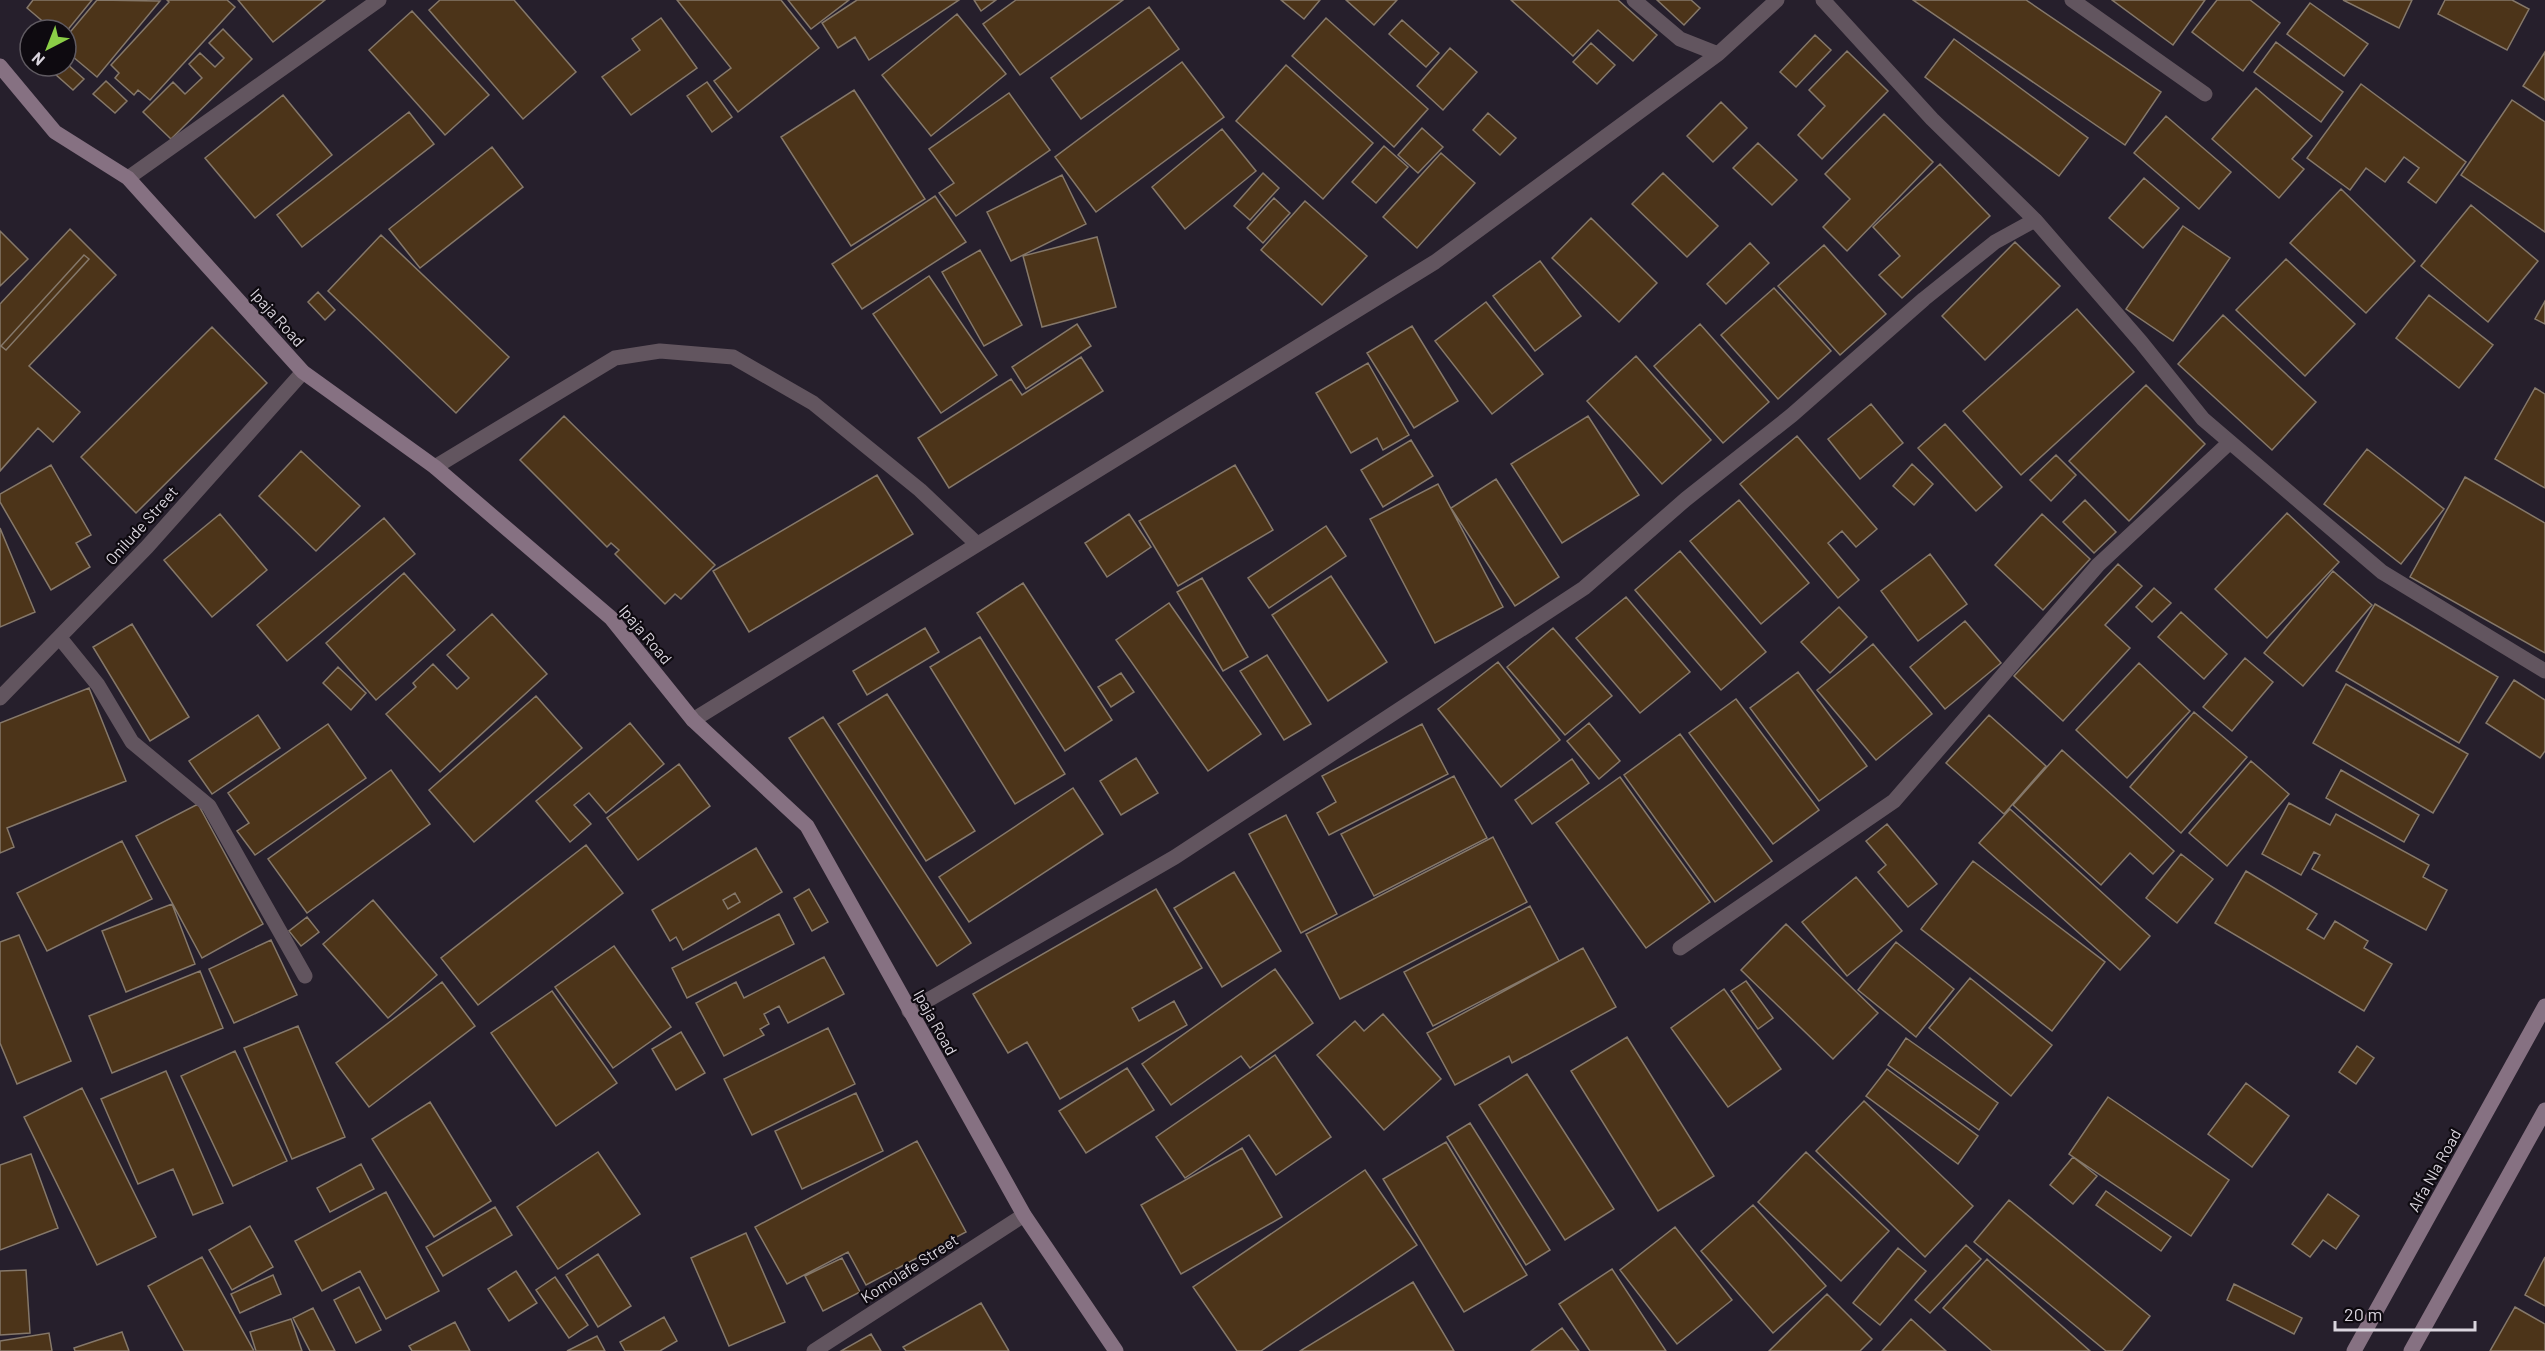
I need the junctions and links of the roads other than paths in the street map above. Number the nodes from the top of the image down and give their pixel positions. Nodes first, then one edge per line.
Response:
1 (379, 0) edge
2 (1634, 0) edge
3 (1777, 0) edge
4 (1824, 0) edge
5 (2072, 0) edge
6 (1718, 54) junction
7 (0, 66) edge
8 (2205, 94) dead end
9 (128, 178) junction
10 (2035, 219) junction
11 (303, 372) junction
12 (2230, 442) junction
13 (435, 467) junction
14 (977, 544) junction
15 (60, 638) junction
16 (2545, 671) edge
17 (0, 698) edge
18 (693, 720) junction
19 (1680, 948) dead end
20 (306, 976) dead end
21 (2545, 1006) edge
22 (909, 1011) junction
23 (2545, 1110) edge
24 (1024, 1215) junction
25 (814, 1351) edge
26 (1116, 1351) edge
27 (2354, 1351) edge
28 (2411, 1351) edge

1 - 9 street
2 - 6 street
3 - 6 street
4 - 10 street
5 - 8 street
6 - 14 street
7 - 9 main road, Ipaja Road
9 - 11 main road, Ipaja Road
10 - 12 street
10 - 22 street
11 - 13 main road, Ipaja Road
11 - 15 street, Onilude Street
12 - 16 street
12 - 19 street
13 - 14 street
13 - 18 main road, Ipaja Road
14 - 18 street
15 - 17 street, Onilude Street
15 - 20 street
18 - 22 main road, Ipaja Road
21 - 27 main road, Alfa Nla Road
22 - 24 main road, Ipaja Road
23 - 28 main road
24 - 25 street, Komolafe Street
24 - 26 main road, Ipaja Road

